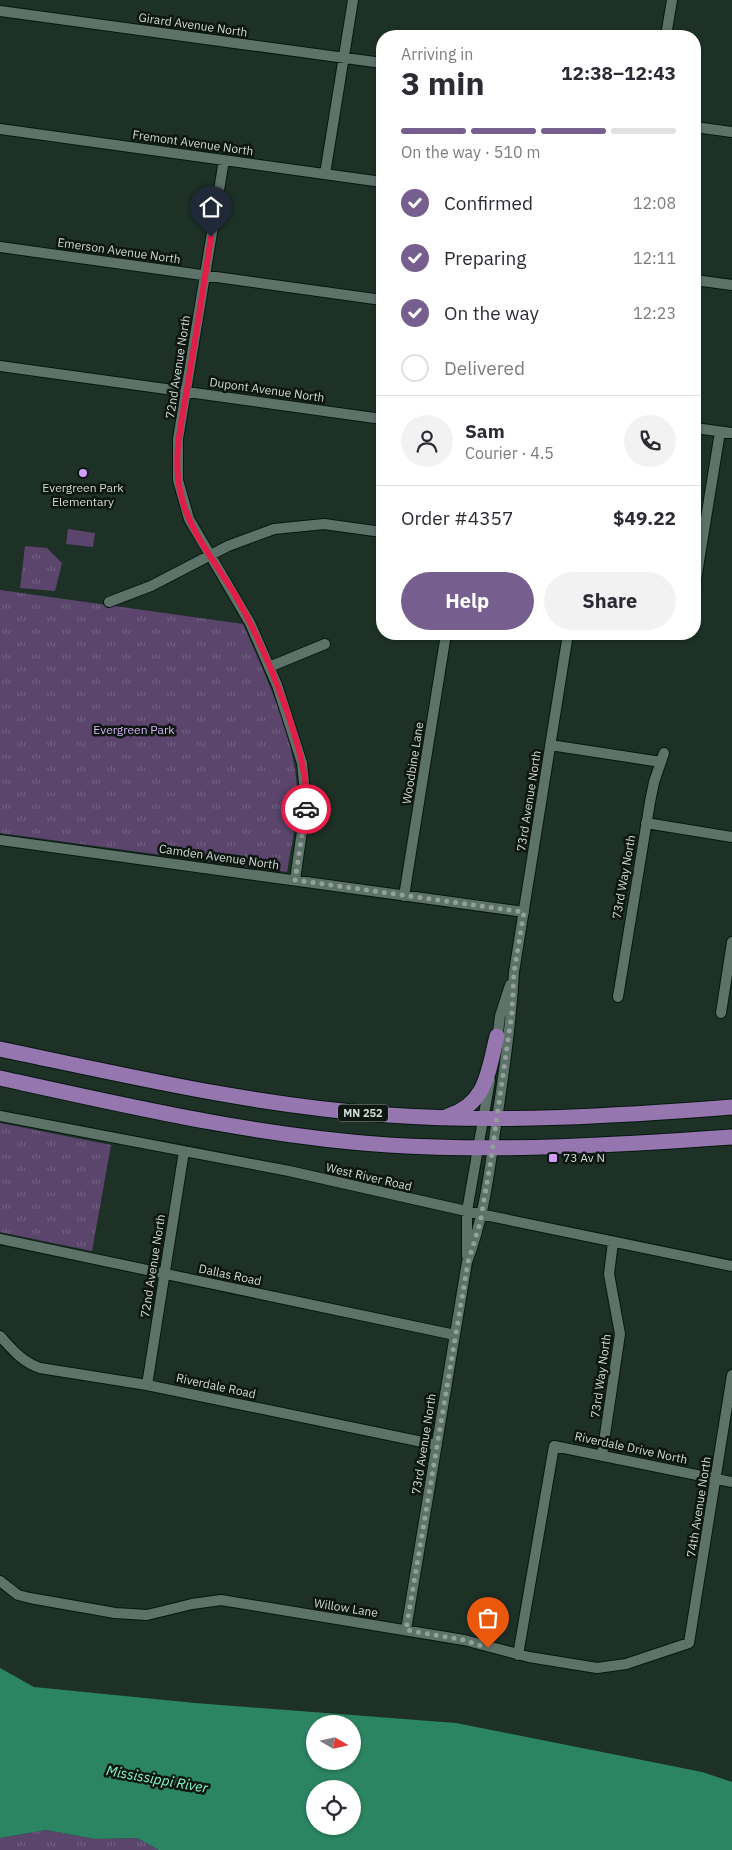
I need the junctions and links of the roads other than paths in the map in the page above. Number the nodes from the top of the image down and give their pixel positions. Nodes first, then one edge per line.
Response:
1 (353, 0) edge
2 (672, 0) edge
3 (0, 12) edge
4 (667, 30) edge
5 (344, 58) junction
6 (376, 62) edge
7 (701, 128) edge
8 (0, 129) edge
9 (732, 132) edge
10 (224, 160) junction
11 (326, 174) junction
12 (376, 181) edge
13 (0, 247) edge
14 (205, 275) junction
15 (701, 281) edge
16 (732, 285) edge
17 (376, 299) edge
18 (0, 366) edge
19 (187, 391) junction
20 (376, 418) edge
21 (701, 429) edge
22 (720, 432) junction
23 (732, 433) edge
24 (376, 531) edge
25 (701, 549) edge
26 (211, 555) junction
27 (109, 602) dead end
28 (445, 640) edge
29 (567, 640) edge
30 (325, 644) dead end
31 (269, 667) junction
32 (550, 746) junction
33 (646, 823) junction
34 (732, 837) edge
35 (0, 840) edge
36 (295, 880) junction
37 (404, 896) junction
38 (524, 912) junction
39 (732, 942) edge
40 (514, 972) junction
41 (618, 997) dead end
42 (721, 1013) dead end
43 (497, 1036) junction
44 (0, 1049) edge
45 (0, 1078) edge
46 (732, 1107) edge
47 (0, 1116) edge
48 (443, 1118) junction
49 (490, 1119) junction
50 (732, 1137) edge
51 (485, 1149) junction
52 (184, 1151) junction
53 (467, 1211) junction
54 (482, 1214) junction
55 (0, 1239) edge
56 (613, 1242) junction
57 (468, 1262) junction
58 (732, 1266) edge
59 (164, 1274) junction
60 (455, 1334) junction
61 (0, 1336) edge
62 (732, 1376) edge
63 (146, 1385) junction
64 (437, 1445) junction
65 (602, 1455) junction
66 (716, 1479) junction
67 (732, 1482) edge
68 (0, 1581) edge
69 (406, 1630) junction
70 (689, 1642) joint
71 (518, 1655) junction

1 - 5 street
2 - 4 street
3 - 5 street, Girard Avenue North
5 - 6 street, Girard Avenue North
5 - 11 street
7 - 9 street
8 - 10 street, Fremont Avenue North
10 - 11 street, Fremont Avenue North
10 - 14 street, 72nd Avenue North
11 - 12 street, Fremont Avenue North
13 - 14 street, Emerson Avenue North
14 - 17 street, Emerson Avenue North
14 - 19 street, 72nd Avenue North
15 - 16 street
18 - 19 street, Dupont Avenue North
19 - 20 street, Dupont Avenue North
19 - 26 street, 72nd Avenue North
21 - 22 street
22 - 23 street
22 - 25 street
24 - 26 street
26 - 27 street
26 - 31 street, 72nd Avenue North
28 - 37 street, Woodbine Lane
29 - 32 street, 73rd Avenue North
30 - 31 street
31 - 36 street, 72nd Avenue North
32 - 33 street, 73rd Way North
32 - 38 street, 73rd Avenue North
33 - 34 street
33 - 41 street, 73rd Way North
35 - 36 street, Camden Avenue North
36 - 37 street, Camden Avenue North
37 - 38 street, Camden Avenue North
38 - 40 street, 73rd Avenue North
39 - 42 street
40 - 43 street, 73rd Avenue North
40 - 49 street, 73rd Avenue North
43 - 48 highway
43 - 49 street, 73rd Avenue North
44 - 48 highway, MN 252
45 - 51 highway, MN 252
46 - 49 highway, MN 252
47 - 52 street, West River Road
48 - 49 highway, MN 252
49 - 51 street, 73rd Avenue North
49 - 51 street, 73rd Avenue North
50 - 51 highway, MN 252
51 - 53 street, 73rd Avenue North
51 - 54 street, 73rd Avenue North
52 - 53 street, West River Road
52 - 59 street, 72nd Avenue North
53 - 54 street, West River Road
53 - 57 street, 73rd Avenue North
54 - 56 street, West River Road
54 - 57 street, 73rd Avenue North
55 - 59 street, Dallas Road
56 - 58 street, West River Road
56 - 65 street, 73rd Way North
57 - 60 street, 73rd Avenue North
59 - 60 street, Dallas Road
59 - 63 street, 72nd Avenue North
60 - 64 street, 73rd Avenue North
61 - 63 street, Riverdale Road
62 - 66 street, 74th Avenue North
63 - 64 street, Riverdale Road
64 - 69 street, 73rd Avenue North
65 - 66 street, Riverdale Drive North
65 - 71 street, Riverdale Drive North
66 - 67 street, Riverdale Drive North
66 - 70 street, 74th Avenue North
68 - 69 street, Willow Lane
69 - 71 street, Willow Lane
70 - 71 street, Willow Lane

